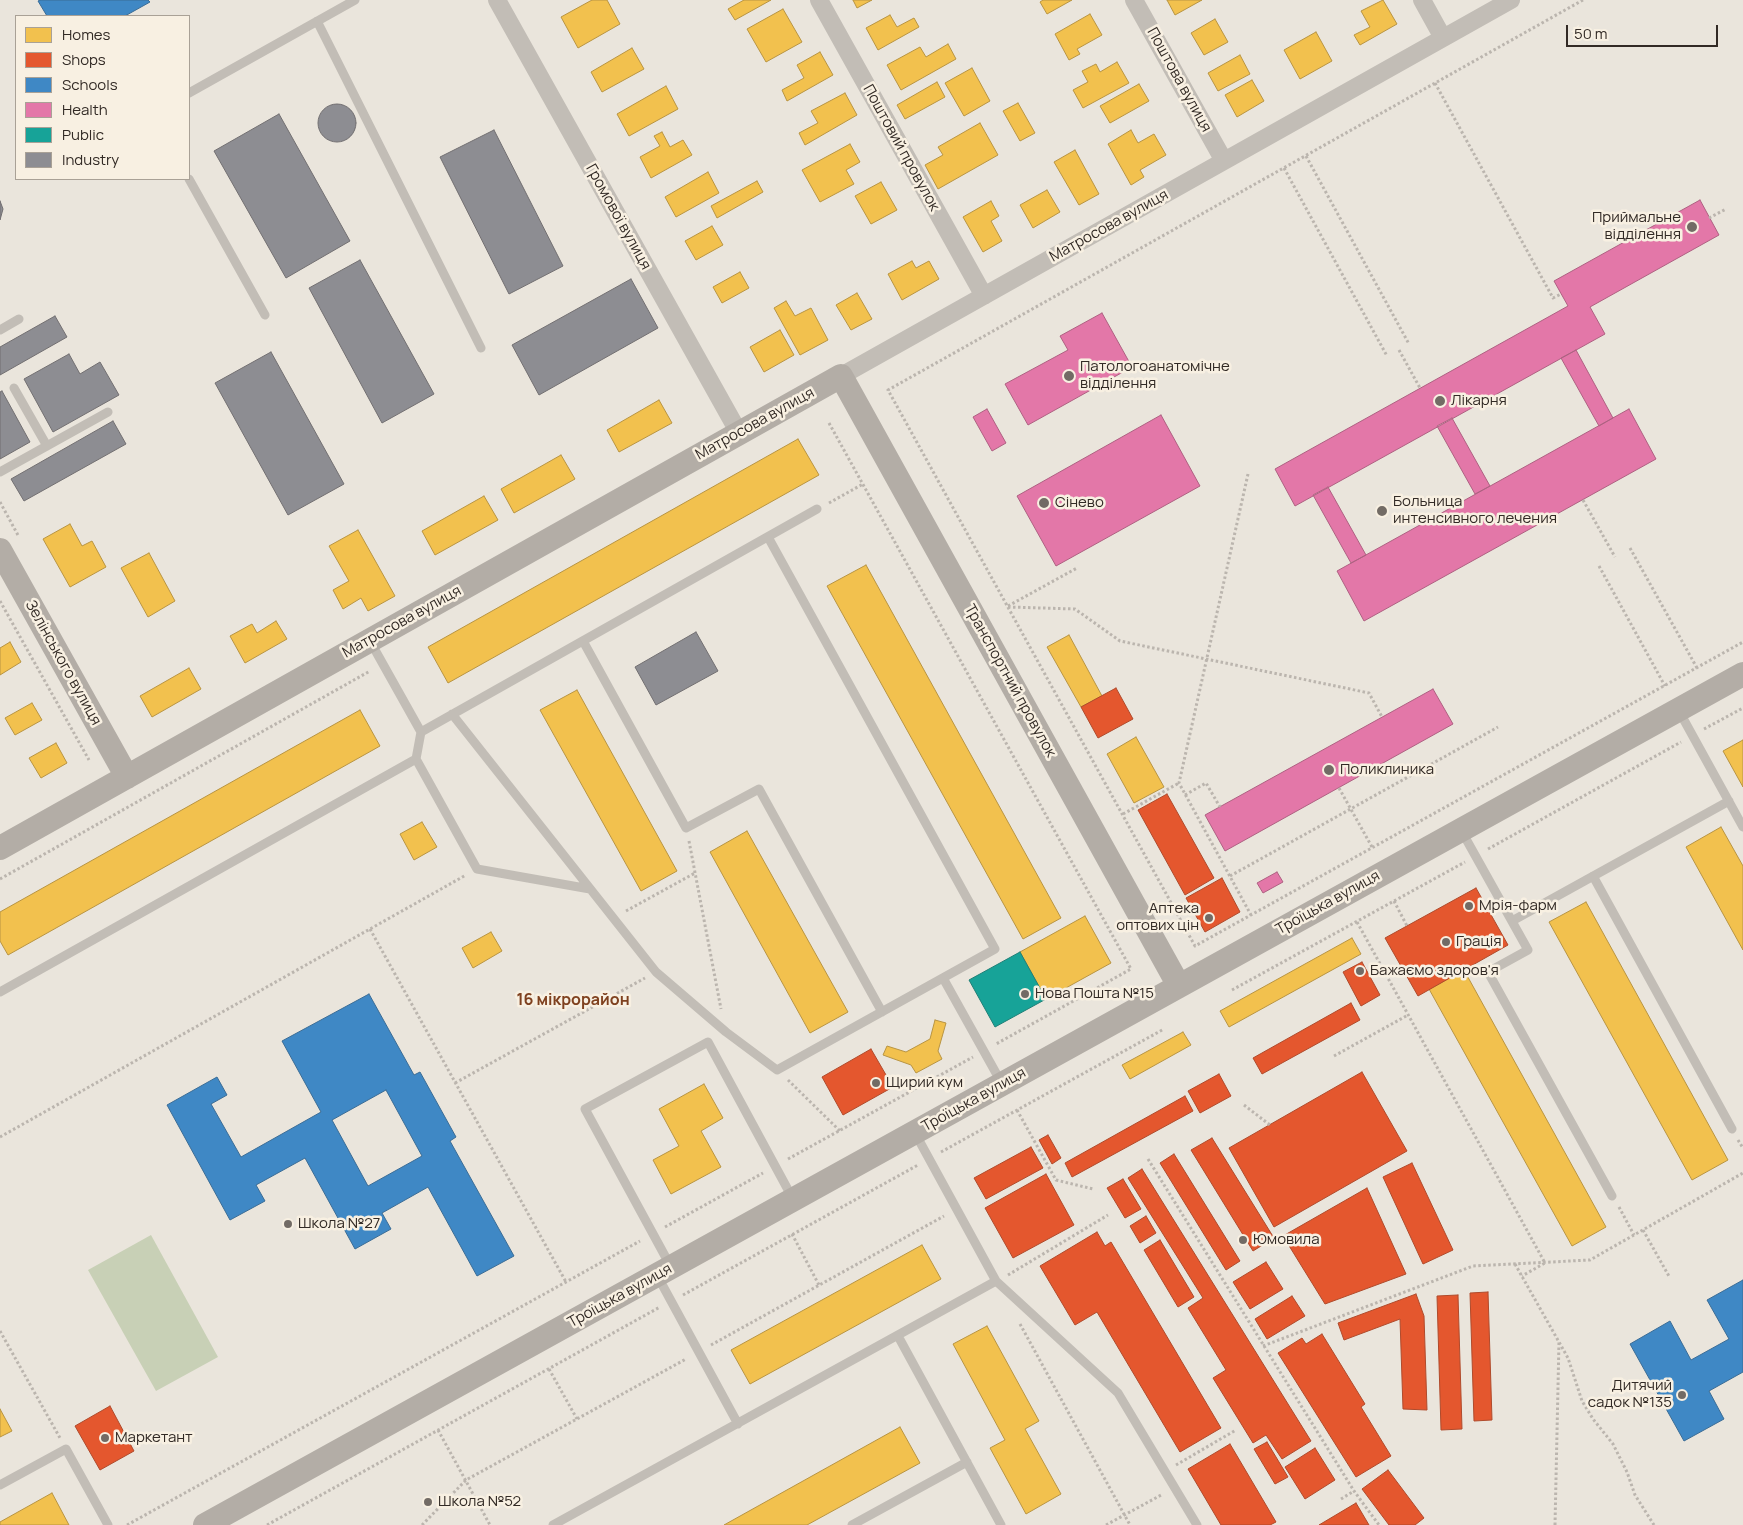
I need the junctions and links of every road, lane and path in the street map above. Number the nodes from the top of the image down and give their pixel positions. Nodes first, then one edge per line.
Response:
1 (355, 0) edge
2 (497, 0) edge
3 (819, 0) edge
4 (1134, 0) edge
5 (1422, 0) edge
6 (1511, 0) edge
7 (1583, 0) edge
8 (317, 21) junction
9 (1443, 38) junction
10 (1435, 83) junction
11 (190, 91) edge
12 (1306, 156) junction
13 (1224, 161) junction
14 (1284, 168) junction
15 (190, 180) edge
16 (1726, 209) dead end
17 (1710, 218) dead end
18 (1561, 294) dead end
19 (984, 296) junction
20 (265, 315) dead end
21 (19, 320) dead end
22 (0, 330) edge
23 (1409, 344) dead end
24 (481, 348) dead end
25 (1398, 350) dead end
26 (1387, 356) dead end
27 (841, 376) junction
28 (14, 388) dead end
29 (1420, 388) dead end
30 (108, 412) dead end
31 (829, 423) dead end
32 (739, 433) junction
33 (46, 446) junction
34 (0, 472) edge
35 (1248, 474) dead end
36 (863, 484) junction
37 (1583, 500) dead end
38 (817, 509) joint
39 (768, 537) junction
40 (1630, 548) dead end
41 (0, 550) edge
42 (1615, 557) dead end
43 (1599, 566) dead end
44 (1077, 568) dead end
45 (0, 601) edge
46 (1008, 607) junction
47 (369, 641) junction
48 (583, 641) junction
49 (1743, 642) edge
50 (1206, 659) junction
51 (383, 664) junction
52 (1697, 668) junction
53 (1743, 674) edge
54 (1665, 686) junction
55 (1743, 708) edge
56 (1678, 710) junction
57 (452, 714) junction
58 (1382, 717) dead end
59 (1498, 727) dead end
60 (421, 732) junction
61 (1693, 736) junction
62 (416, 759) junction
63 (89, 760) dead end
64 (127, 777) junction
65 (1179, 783) junction
66 (1339, 788) dead end
67 (1185, 795) junction
68 (1729, 801) junction
69 (1220, 807) dead end
70 (1351, 809) junction
71 (1123, 814) junction
72 (1741, 820) edge
73 (686, 828) junction
74 (1461, 830) junction
75 (1372, 847) junction
76 (0, 848) edge
77 (1476, 856) junction
78 (478, 869) junction
79 (695, 873) junction
80 (1230, 876) junction
81 (1593, 876) junction
82 (0, 879) edge
83 (590, 889) junction
84 (1394, 902) junction
85 (1252, 914) junction
86 (613, 918) junction
87 (1512, 921) junction
88 (1356, 922) junction
89 (1407, 926) dead end
90 (370, 929) junction
91 (656, 972) junction
92 (943, 978) junction
93 (1179, 986) junction
94 (1232, 990) dead end
95 (0, 992) edge
96 (882, 1012) junction
97 (1408, 1015) junction
98 (1164, 1029) dead end
99 (726, 1032) junction
100 (984, 1051) junction
101 (1334, 1056) dead end
102 (777, 1070) junction
103 (455, 1083) junction
104 (1002, 1084) junction
105 (1244, 1105) dead end
106 (1017, 1110) junction
107 (1270, 1125) dead end
108 (1732, 1129) dead end
109 (840, 1131) junction
110 (915, 1132) junction
111 (0, 1137) edge
112 (929, 1159) junction
113 (1148, 1159) dead end
114 (776, 1166) junction
115 (1743, 1173) edge
116 (1093, 1189) dead end
117 (1612, 1196) joint
118 (794, 1199) junction
119 (1108, 1215) dead end
120 (1643, 1230) junction
121 (653, 1234) junction
122 (792, 1234) junction
123 (1634, 1235) junction
124 (1514, 1264) junction
125 (1546, 1264) junction
126 (664, 1271) junction
127 (1522, 1276) junction
128 (1670, 1278) dead end
129 (996, 1281) junction
130 (566, 1282) junction
131 (819, 1285) dead end
132 (671, 1301) junction
133 (1015, 1316) dead end
134 (0, 1331) edge
135 (898, 1336) junction
136 (1559, 1340) junction
137 (1263, 1346) junction
138 (550, 1369) junction
139 (577, 1419) dead end
140 (738, 1424) junction
141 (438, 1430) junction
142 (1236, 1430) dead end
143 (66, 1449) junction
144 (966, 1462) junction
145 (1165, 1472) junction
146 (466, 1480) junction
147 (0, 1485) edge
148 (1175, 1488) junction
149 (1354, 1491) junction
150 (1340, 1499) dead end
151 (1124, 1515) junction
152 (108, 1525) edge
153 (127, 1525) edge
154 (205, 1525) edge
155 (267, 1525) edge
156 (422, 1525) edge
157 (490, 1525) edge
158 (553, 1525) edge
159 (852, 1525) edge
160 (1001, 1525) edge
161 (1106, 1525) edge
162 (1130, 1525) edge
163 (1197, 1525) edge
164 (1379, 1525) edge
165 (1555, 1525) edge
166 (1654, 1525) edge

1 - 8 lane
2 - 32 street, Громової вулиця
3 - 19 street, Поштовий провулок
4 - 13 street, Поштова вулиця
5 - 9 street
6 - 9 street, Матросова вулиця
7 - 10 path
8 - 11 lane
8 - 24 lane
9 - 13 street, Матросова вулиця
10 - 12 path
10 - 18 path
12 - 14 path
12 - 23 path
13 - 19 street, Матросова вулиця
14 - 26 path
14 - 46 path
15 - 20 lane
16 - 17 path
19 - 27 street, Матросова вулиця
21 - 22 lane
25 - 29 path
27 - 32 street, Матросова вулиця
27 - 93 street, Транспортний провулок
28 - 33 lane
30 - 33 lane
31 - 36 path
32 - 47 street, Матросова вулиця
33 - 34 lane
35 - 50 path
36 - 38 path
36 - 100 path
37 - 42 path
38 - 39 lane
39 - 48 lane
39 - 92 lane
40 - 52 path
41 - 64 street, Зелінського вулиця
43 - 54 path
44 - 46 path
45 - 63 path
46 - 50 path
46 - 71 path
47 - 51 lane
47 - 64 street, Матросова вулиця
48 - 57 lane
48 - 73 lane
49 - 52 path
50 - 58 path
50 - 65 path
51 - 60 lane
51 - 82 path
52 - 54 path
53 - 56 street, Троїцька вулиця
54 - 75 path
55 - 61 path
56 - 61 lane
56 - 74 street, Троїцька вулиця
57 - 60 lane
57 - 83 lane
59 - 70 path
60 - 62 lane
61 - 68 lane
61 - 77 path
62 - 78 lane
62 - 95 lane
64 - 76 street, Матросова вулиця
65 - 67 path
65 - 71 path
66 - 70 path
67 - 69 path
67 - 80 path
68 - 72 lane
68 - 81 lane
70 - 75 path
70 - 80 path
71 - 85 path
73 - 79 path
73 - 96 lane
74 - 77 lane
74 - 93 street, Троїцька вулиця
75 - 85 path
77 - 84 path
77 - 87 lane
78 - 83 lane
78 - 90 path
79 - 86 path
79 - 99 path
80 - 85 path
81 - 87 lane
81 - 108 lane
83 - 86 lane
84 - 88 path
84 - 89 path
86 - 91 lane
87 - 117 lane
88 - 94 path
88 - 97 path
90 - 103 path
90 - 111 path
91 - 99 lane
91 - 103 path
92 - 96 lane
92 - 100 lane
93 - 104 street, Троїцька вулиця
96 - 102 lane
97 - 101 path
97 - 125 path
98 - 106 path
99 - 102 lane
100 - 104 lane
100 - 109 path
102 - 109 path
103 - 130 path
104 - 110 street, Троїцька вулиця
105 - 107 path
106 - 112 path
106 - 116 path
109 - 114 path
110 - 112 lane
110 - 118 street, Троїцька вулиця
112 - 122 path
112 - 129 lane
113 - 137 path
114 - 118 lane
114 - 121 path
114 - 121 lane
115 - 120 path
117 - 123 path
118 - 126 street, Троїцька вулиця
119 - 129 path
120 - 123 path
120 - 128 path
121 - 126 lane
121 - 130 path
122 - 131 path
122 - 132 path
123 - 125 path
124 - 125 path
124 - 127 path
124 - 137 path
125 - 127 path
126 - 132 lane
126 - 154 street, Троїцька вулиця
127 - 136 path
129 - 135 lane
129 - 145 lane
130 - 153 path
132 - 138 path
132 - 140 lane
133 - 151 path
134 - 143 path
135 - 140 lane
135 - 144 lane
136 - 165 path
136 - 166 path
137 - 149 path
138 - 139 path
138 - 141 path
140 - 158 lane
141 - 146 path
141 - 155 path
142 - 145 path
143 - 147 lane
143 - 152 lane
144 - 159 lane
144 - 160 lane
145 - 148 lane
146 - 156 path
146 - 157 path
148 - 151 path
148 - 163 lane
149 - 150 path
149 - 164 path
151 - 161 path
151 - 162 path

